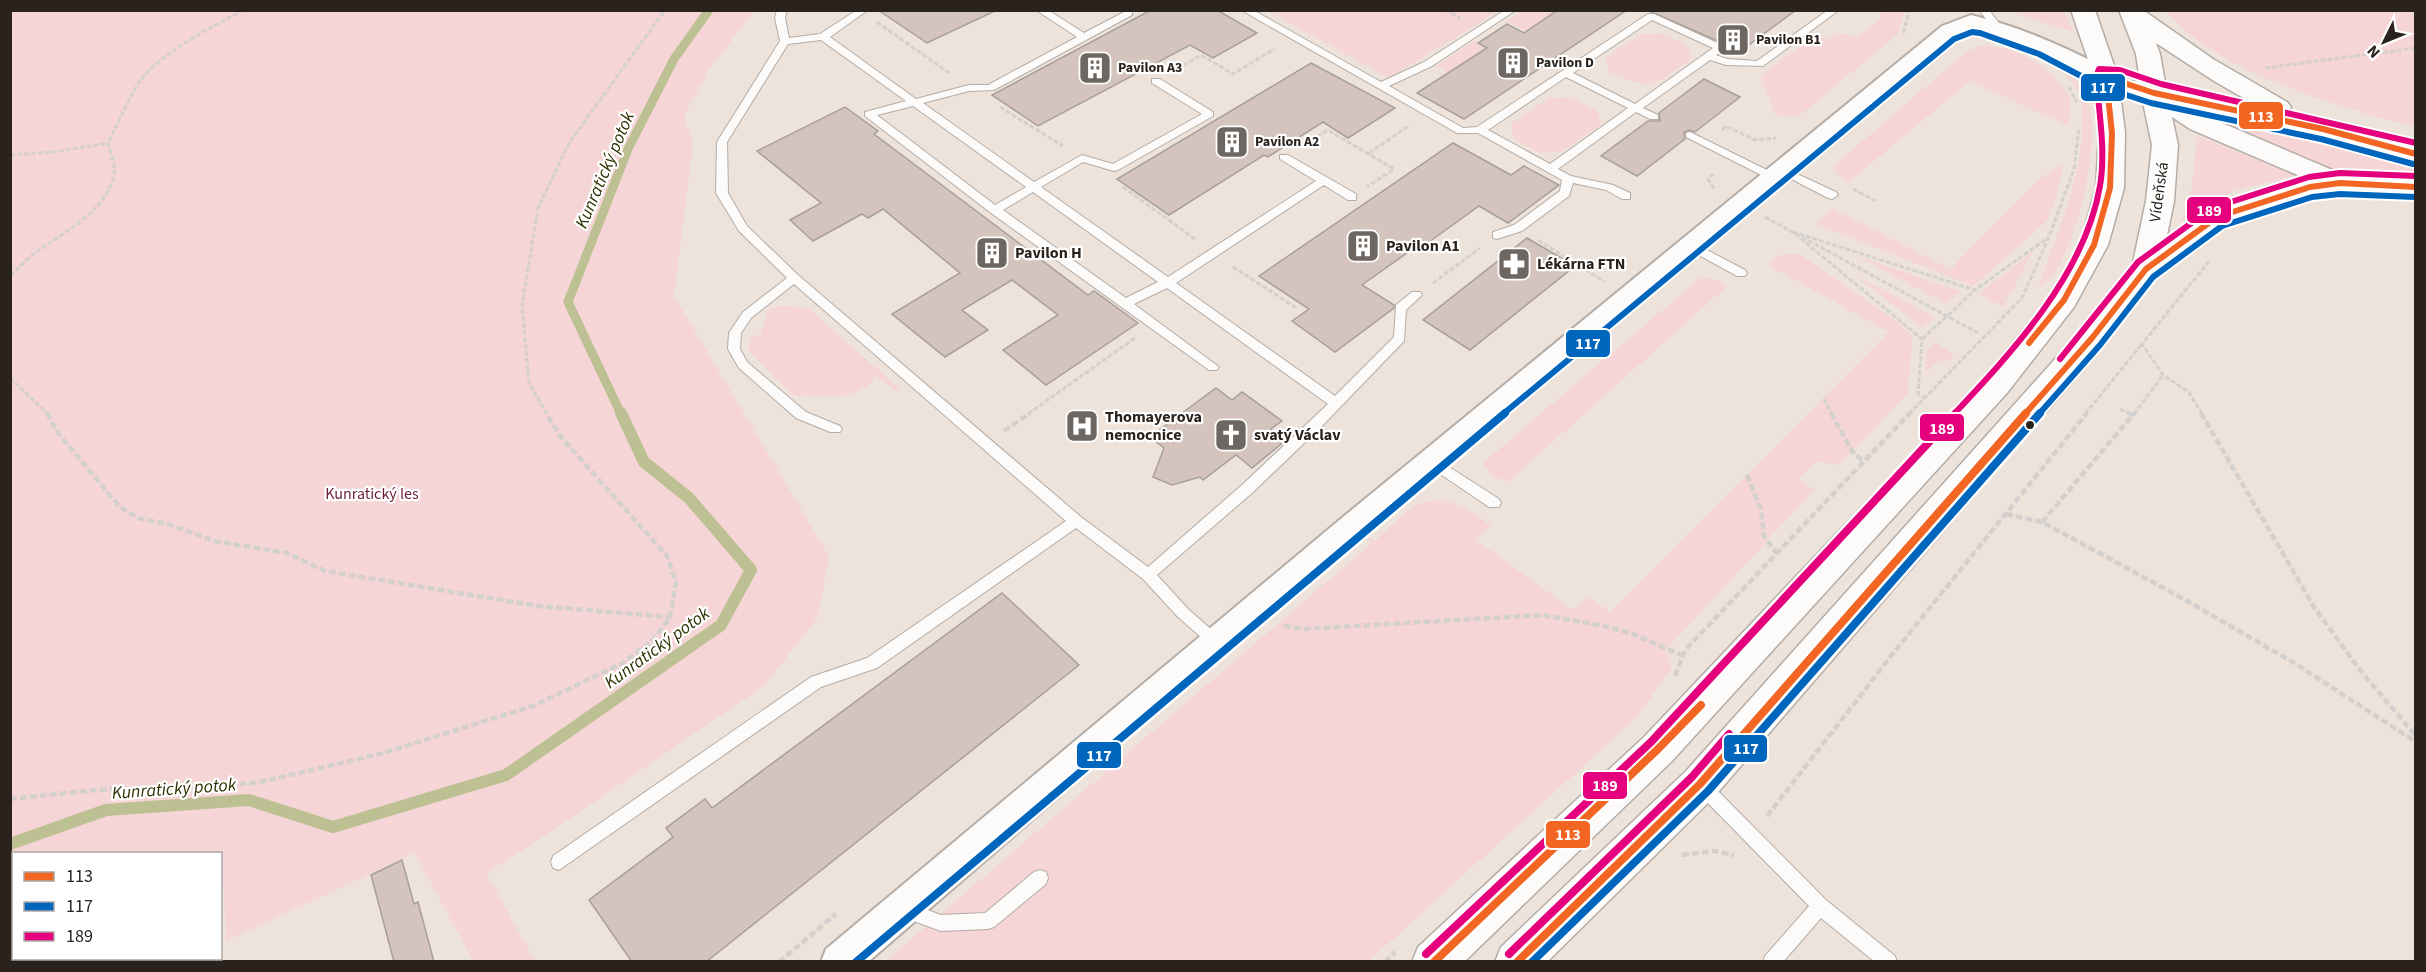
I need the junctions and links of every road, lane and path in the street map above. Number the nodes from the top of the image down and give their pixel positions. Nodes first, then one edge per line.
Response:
1 (244, 10) edge
2 (665, 10) edge
3 (782, 10) edge
4 (864, 10) edge
5 (1040, 10) edge
6 (1245, 10) edge
7 (1512, 10) edge
8 (1835, 10) edge
9 (2083, 10) edge
10 (1129, 13) dead end
11 (2133, 13) edge
12 (1973, 14) edge
13 (823, 37) junction
14 (1083, 37) junction
15 (785, 41) junction
16 (1278, 47) dead end
17 (2415, 48) edge
18 (1201, 55) dead end
19 (1709, 56) junction
20 (2256, 69) dead end
21 (1565, 73) junction
22 (2106, 77) junction
23 (1156, 81) dead end
24 (2067, 82) dead end
25 (1381, 86) junction
26 (2154, 93) junction
27 (913, 101) junction
28 (1636, 108) junction
29 (2078, 111) dead end
30 (1654, 117) dead end
31 (2080, 121) dead end
32 (1414, 123) dead end
33 (2323, 129) junction
34 (1329, 130) dead end
35 (1480, 130) junction
36 (1783, 133) dead end
37 (1690, 135) dead end
38 (1755, 140) dead end
39 (108, 143) junction
40 (1369, 153) junction
41 (2415, 154) edge
42 (10, 155) edge
43 (1284, 157) dead end
44 (1550, 169) junction
45 (1714, 174) dead end
46 (1777, 174) junction
47 (1568, 179) junction
48 (1323, 181) junction
49 (2340, 183) junction
50 (1845, 185) dead end
51 (1032, 187) junction
52 (2415, 187) edge
53 (1715, 190) dead end
54 (1832, 195) dead end
55 (1626, 196) dead end
56 (1352, 197) joint
57 (1876, 201) dead end
58 (994, 210) junction
59 (1759, 214) dead end
60 (1518, 228) junction
61 (1793, 232) junction
62 (1497, 235) joint
63 (2049, 237) junction
64 (1690, 244) junction
65 (2213, 256) dead end
66 (2146, 269) junction
67 (1741, 273) dead end
68 (10, 275) edge
69 (794, 278) junction
70 (1606, 282) dead end
71 (1167, 283) junction
72 (1975, 290) junction
73 (1416, 296) joint
74 (1126, 303) junction
75 (1949, 316) junction
76 (1155, 324) junction
77 (1978, 333) dead end
78 (1922, 339) junction
79 (2142, 345) junction
80 (1213, 367) dead end
81 (2163, 375) junction
82 (10, 378) edge
83 (1939, 385) joint
84 (1926, 398) junction
85 (1824, 399) dead end
86 (1336, 403) junction
87 (2120, 409) dead end
88 (2133, 415) junction
89 (835, 429) dead end
90 (986, 443) junction
91 (1432, 461) junction
92 (1863, 461) junction
93 (1853, 472) joint
94 (1747, 475) dead end
95 (1494, 504) dead end
96 (2006, 514) junction
97 (1076, 521) junction
98 (2042, 522) junction
99 (1777, 554) junction
100 (1148, 575) junction
101 (670, 617) junction
102 (1241, 621) junction
103 (1216, 642) junction
104 (1685, 650) dead end
105 (1895, 651) dead end
106 (1681, 655) dead end
107 (2415, 736) edge
108 (2415, 742) edge
109 (1700, 784) junction
110 (10, 799) edge
111 (559, 862) dead end
112 (1040, 878) dead end
113 (1820, 906) junction
114 (901, 909) junction
115 (839, 962) edge
116 (1433, 962) edge
117 (1516, 962) edge
118 (1772, 962) edge
119 (1889, 962) edge

1 - 39 path
2 - 101 path
3 - 15 lane
4 - 13 lane
5 - 14 lane
6 - 25 lane
7 - 25 lane
8 - 19 lane
9 - 22 main road
10 - 14 lane
11 - 26 main road, Vídeňská
11 - 33 main road
12 - 22 street
12 - 46 street
13 - 15 lane
13 - 27 lane
14 - 27 lane
15 - 69 lane
16 - 18 path
17 - 20 path
19 - 21 lane
19 - 28 lane
21 - 28 lane
21 - 35 lane
22 - 26 main road
22 - 116 main road
23 - 51 lane
24 - 29 path
25 - 35 lane
26 - 33 main road
26 - 49 main road
26 - 66 main road, Vídeňská
27 - 51 lane
27 - 58 lane
28 - 30 lane
28 - 44 lane
31 - 63 path
32 - 40 path
33 - 41 main road
34 - 40 path
35 - 44 lane
36 - 38 path
37 - 46 lane
39 - 42 path
39 - 68 path
40 - 56 path
43 - 48 lane
44 - 47 lane
45 - 53 path
46 - 54 lane
46 - 64 street
47 - 55 lane
47 - 60 lane
48 - 56 lane
48 - 71 lane
49 - 52 main road
49 - 66 main road
50 - 57 path
51 - 58 lane
51 - 71 lane
58 - 74 lane
59 - 61 path
60 - 62 lane
60 - 70 path
61 - 72 path
61 - 75 path
61 - 78 path
62 - 73 path
63 - 72 path
63 - 83 path
64 - 67 lane
64 - 91 street
65 - 79 path
66 - 109 main road, Vídeňská
69 - 89 lane
69 - 90 lane
71 - 74 lane
71 - 86 lane
72 - 75 path
73 - 86 lane
74 - 76 lane
75 - 77 path
75 - 78 path
76 - 80 lane
76 - 90 path
78 - 84 path
79 - 81 path
79 - 96 path
81 - 88 path
81 - 107 path
82 - 101 path
83 - 84 path
84 - 92 path
85 - 92 path
86 - 100 lane
87 - 88 path
88 - 98 path
90 - 97 lane
91 - 95 lane
91 - 102 street
92 - 93 path
93 - 99 path
94 - 99 path
96 - 98 path
96 - 105 path
97 - 100 lane
97 - 111 lane
98 - 108 path
99 - 104 path
100 - 103 lane
101 - 110 path
102 - 103 street
102 - 106 path
103 - 114 street
109 - 113 lane
109 - 117 main road, Vídeňská
112 - 114 lane
113 - 118 lane
113 - 119 lane
114 - 115 street

